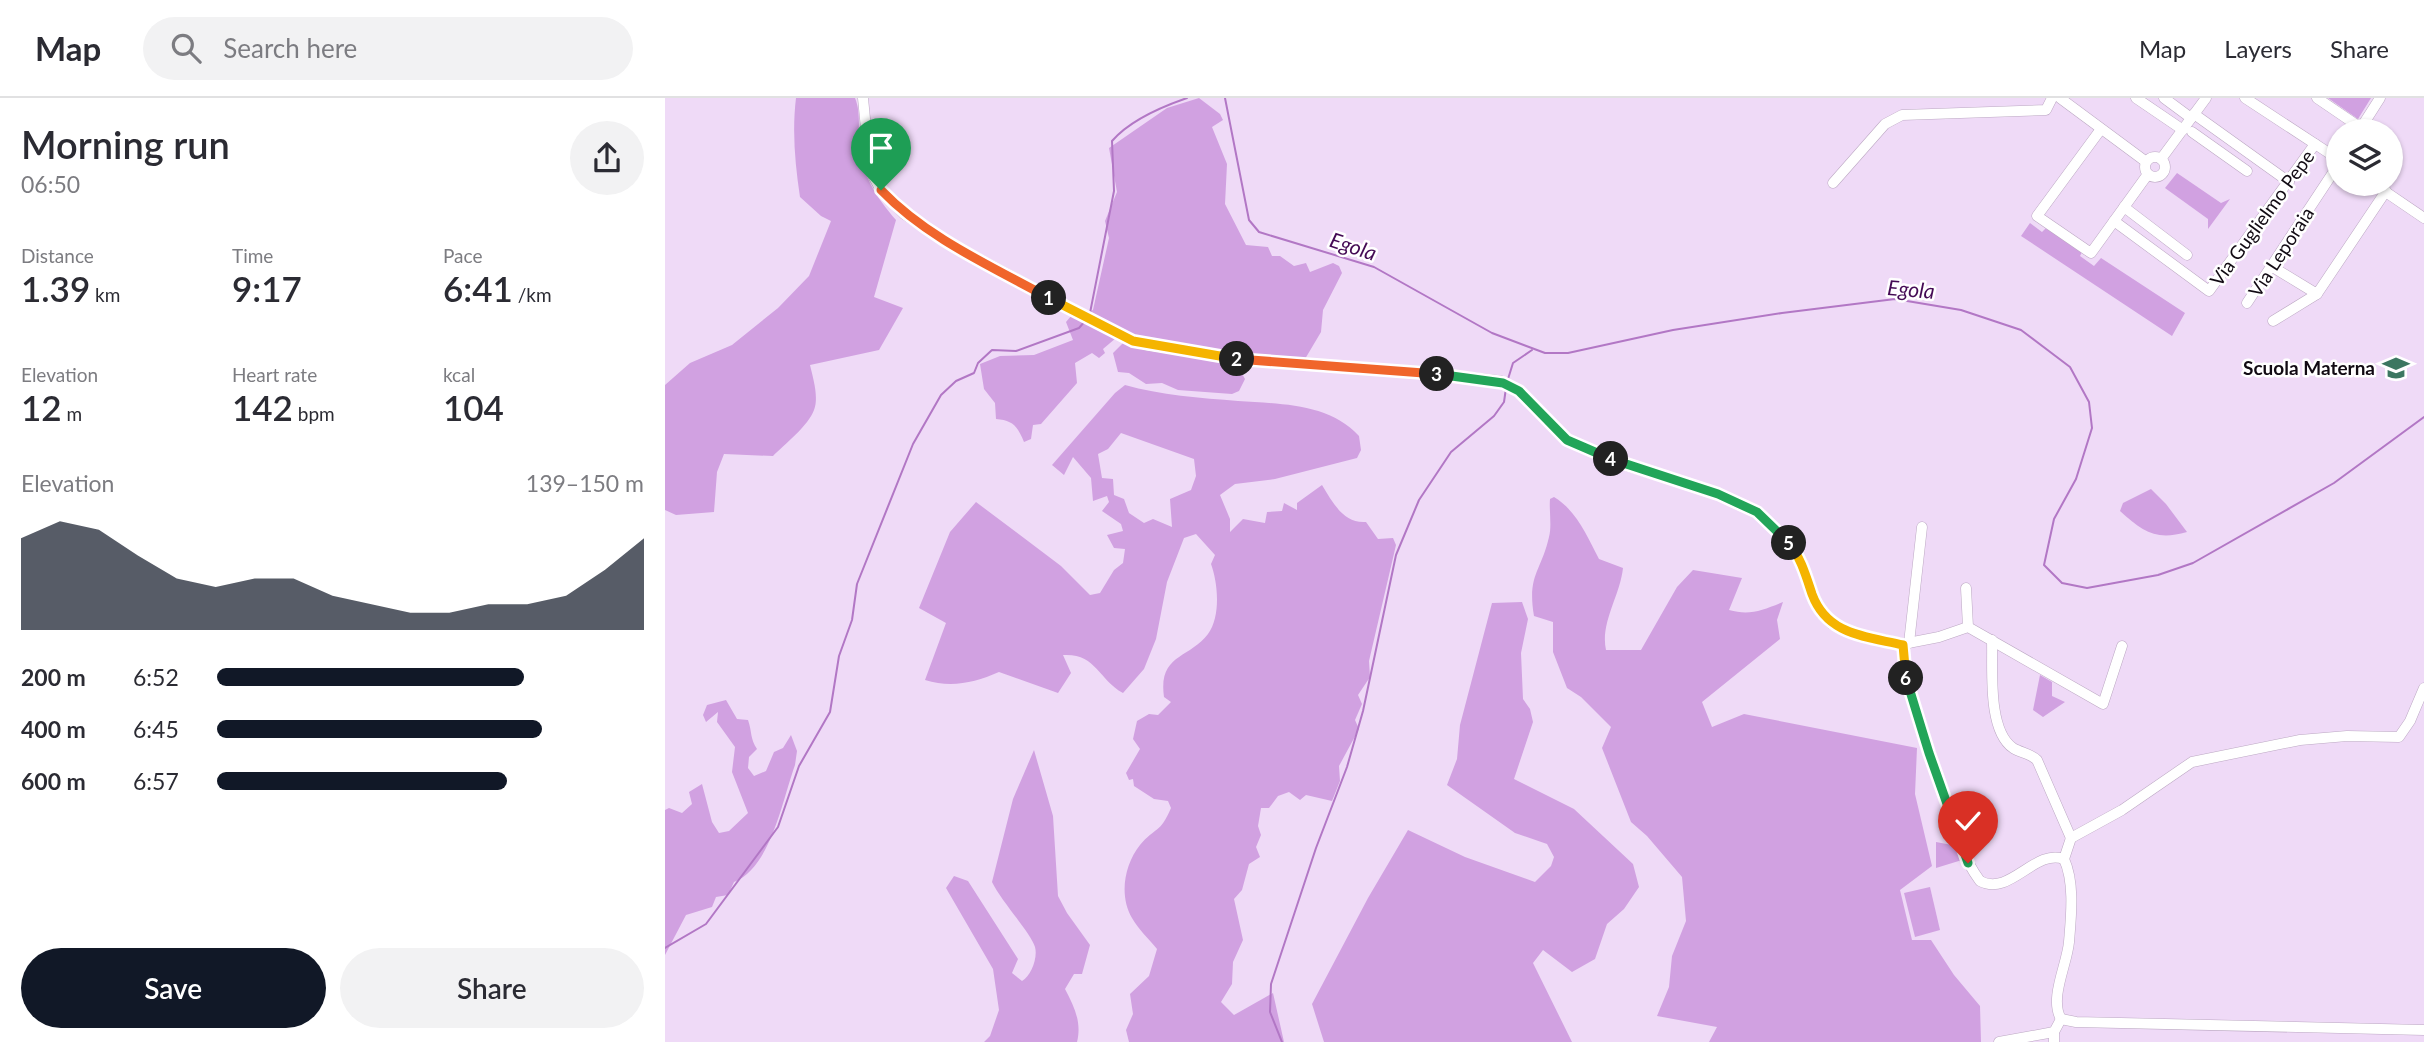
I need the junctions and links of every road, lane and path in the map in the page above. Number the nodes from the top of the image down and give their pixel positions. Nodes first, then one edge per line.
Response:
1 (863, 98) edge
2 (2052, 98) edge
3 (2060, 98) edge
4 (2136, 98) edge
5 (2164, 98) edge
6 (2206, 98) edge
7 (2245, 98) edge
8 (2316, 98) edge
9 (2380, 98) edge
10 (2193, 116) junction
11 (2345, 119) edge
12 (2367, 119) edge
13 (2101, 129) junction
14 (2187, 131) junction
15 (2233, 142) junction
16 (2315, 144) junction
17 (2326, 151) edge
18 (2224, 155) junction
19 (2161, 159) junction
20 (2145, 161) junction
21 (2247, 171) dead end
22 (2148, 174) junction
23 (2289, 182) junction
24 (1833, 183) dead end
25 (2326, 183) edge
26 (2383, 196) edge
27 (2393, 196) edge
28 (2124, 207) junction
29 (2424, 218) edge
30 (2114, 221) junction
31 (2163, 237) junction
32 (2153, 250) junction
33 (2187, 255) dead end
34 (2271, 266) junction
35 (2317, 294) junction
36 (2247, 303) dead end
37 (2273, 321) dead end
38 (1921, 527) dead end
39 (1966, 588) dead end
40 (1968, 628) junction
41 (1992, 640) junction
42 (1906, 644) junction
43 (2122, 646) dead end
44 (2424, 688) edge
45 (2071, 838) junction
46 (2064, 859) junction
47 (2061, 1018) junction
48 (2424, 1030) edge
49 (2054, 1037) edge
50 (1999, 1042) edge

1 - 42 street
2 - 24 street
3 - 13 street
4 - 14 street
5 - 10 street
6 - 10 street
7 - 16 street
8 - 11 street
9 - 12 street
10 - 14 street
10 - 15 street
13 - 20 street
13 - 30 street
14 - 18 street
14 - 19 street
15 - 18 street
15 - 23 street
16 - 17 street
16 - 23 street, Via Guglielmo Pepe
18 - 21 street
19 - 20 street
19 - 22 street
20 - 22 street
22 - 28 street
23 - 32 street, Via Guglielmo Pepe
25 - 34 street, Via Leporaia
26 - 35 street
27 - 29 street
28 - 30 street
28 - 31 street
30 - 32 street
31 - 32 street
31 - 33 street
34 - 35 street
34 - 36 street, Via Leporaia
35 - 37 street
38 - 42 street
39 - 40 street
40 - 41 street
40 - 42 street
41 - 43 street
41 - 45 street
42 - 46 street
44 - 45 street
45 - 46 street
46 - 47 street
47 - 48 street
47 - 49 street
49 - 50 street

